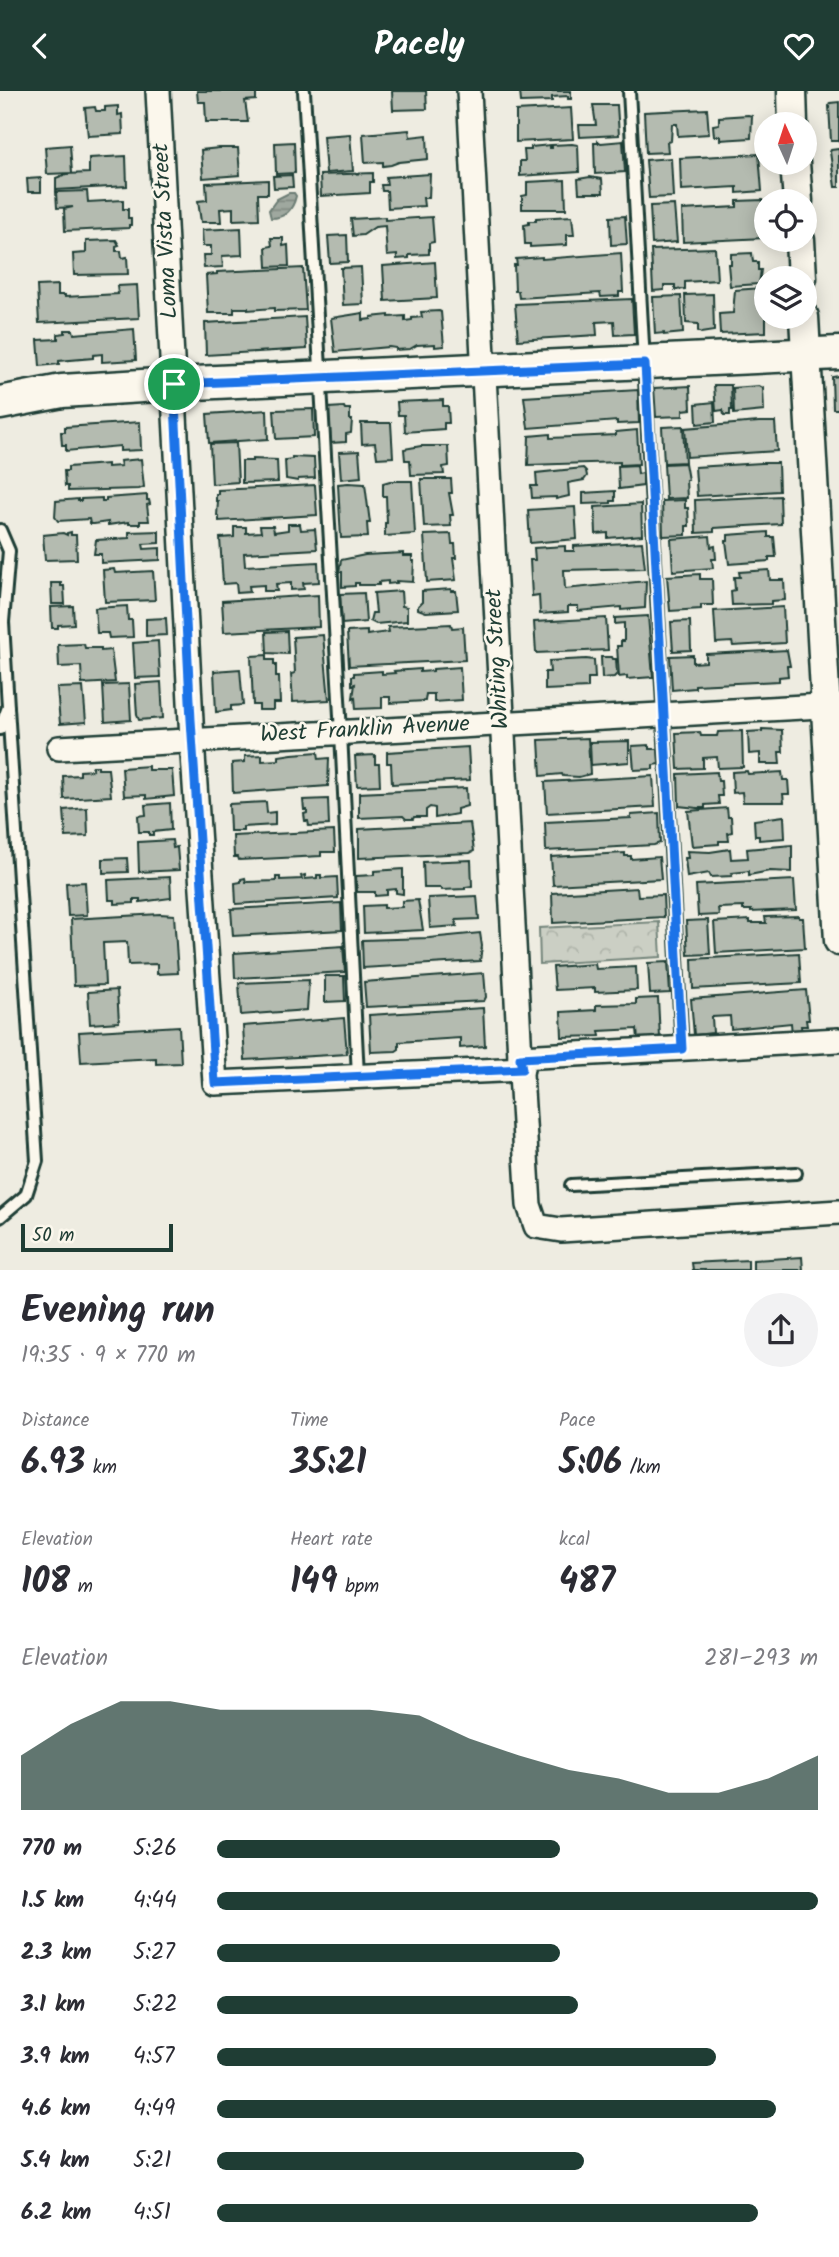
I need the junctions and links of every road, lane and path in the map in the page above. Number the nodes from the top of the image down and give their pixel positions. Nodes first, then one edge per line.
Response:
1 (158, 91) edge
2 (304, 91) edge
3 (469, 91) edge
4 (629, 91) edge
5 (792, 91) edge
6 (793, 112) edge
7 (805, 329) edge
8 (839, 353) edge
9 (806, 356) junction
10 (645, 364) junction
11 (484, 371) junction
12 (321, 377) junction
13 (174, 384) junction
14 (0, 403) edge
15 (0, 530) edge
16 (832, 705) edge
17 (8, 707) junction
18 (663, 714) junction
19 (501, 722) junction
20 (0, 729) edge
21 (341, 733) junction
22 (192, 740) junction
23 (59, 748) dead end
24 (839, 941) edge
25 (839, 1040) edge
26 (682, 1049) junction
27 (521, 1063) junction
28 (358, 1076) junction
29 (796, 1173) dead end
30 (571, 1185) dead end
31 (839, 1212) edge
32 (0, 1217) edge

1 - 13 street, Loma Vista Street
2 - 12 lane
3 - 11 street, Whiting Street
4 - 10 lane
5 - 6 street
7 - 9 street
8 - 9 main road
9 - 10 main road
9 - 16 street
10 - 11 main road
10 - 18 lane
11 - 12 main road
11 - 19 street, Whiting Street
12 - 13 main road
12 - 21 lane
13 - 14 main road
13 - 22 street, Loma Vista Street
15 - 17 lane
16 - 18 street, West Franklin Avenue
16 - 24 street
17 - 20 lane
17 - 32 lane
18 - 19 street, West Franklin Avenue
18 - 26 lane
19 - 21 street, West Franklin Avenue
19 - 27 street, Whiting Street
21 - 22 street, West Franklin Avenue
21 - 28 lane
22 - 23 street, West Franklin Avenue
22 - 28 street, Loma Vista Street
25 - 26 street
26 - 27 street
27 - 28 street
27 - 31 street, Whiting Street
29 - 30 lane

